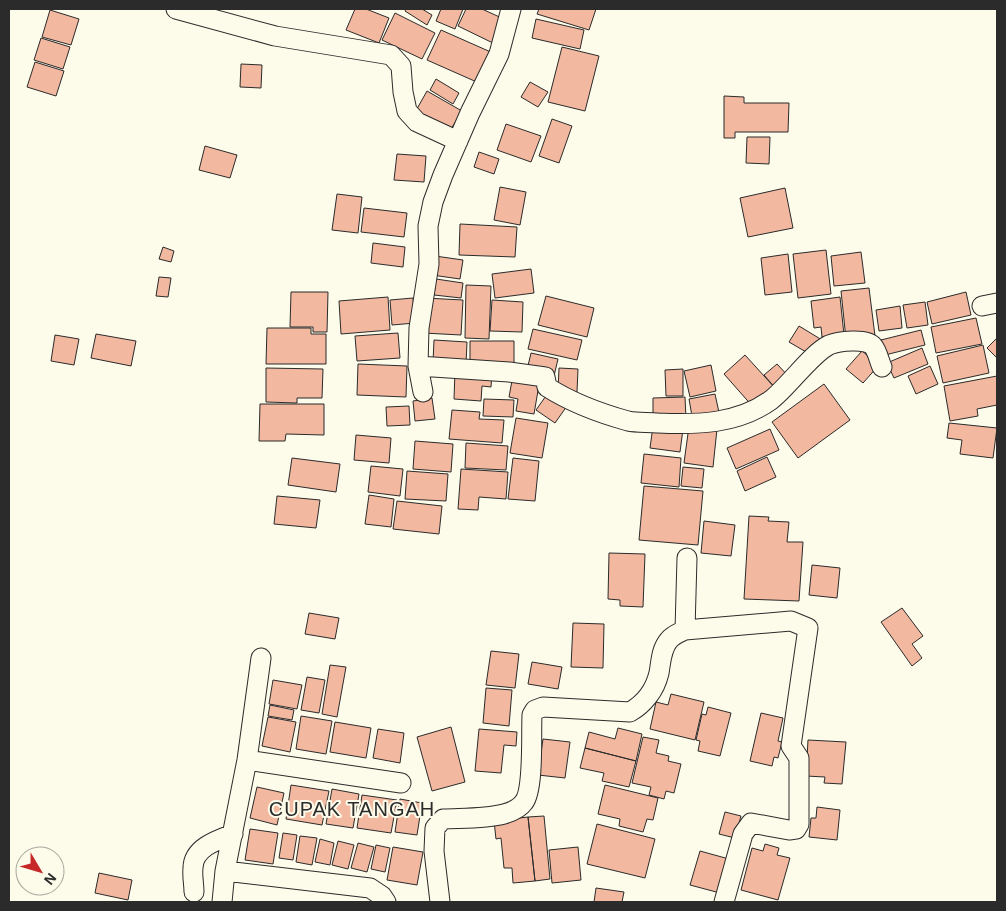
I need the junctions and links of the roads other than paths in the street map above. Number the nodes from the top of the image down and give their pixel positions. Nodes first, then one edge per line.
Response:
1 (176, 9) edge
2 (511, 9) edge
3 (458, 141) junction
4 (418, 366) junction
5 (882, 367) dead end
6 (423, 392) dead end
7 (687, 558) dead end
8 (686, 630) junction
9 (261, 658) dead end
10 (248, 760) junction
11 (401, 783) dead end
12 (233, 834) junction
13 (224, 886) edge
14 (194, 897) edge
15 (386, 902) edge
16 (440, 902) edge
17 (724, 902) edge

1 - 3 street
2 - 3 street
3 - 4 street
4 - 5 street
4 - 6 street
7 - 8 street
8 - 16 street
8 - 17 street
9 - 10 street
10 - 11 street
10 - 12 street
12 - 13 street
12 - 14 street
13 - 14 street
13 - 15 street

